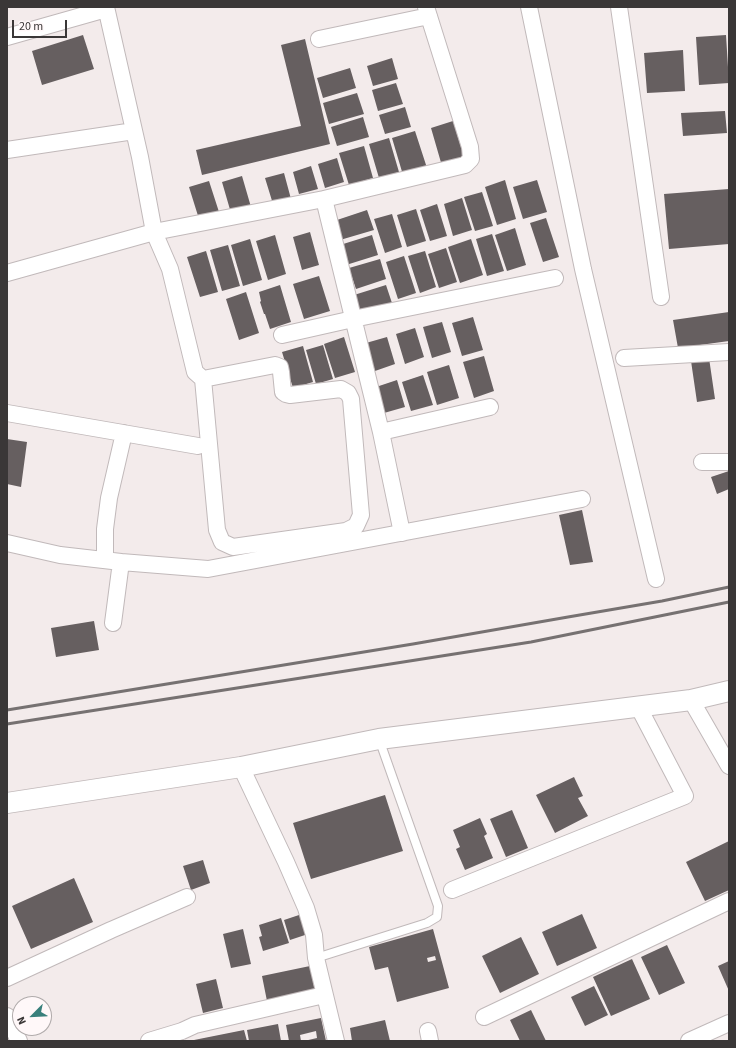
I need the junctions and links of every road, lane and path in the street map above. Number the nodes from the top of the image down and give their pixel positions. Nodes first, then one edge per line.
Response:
1 (529, 7) edge
2 (619, 7) edge
3 (106, 8) edge
4 (428, 11) edge
5 (7, 37) edge
6 (319, 39) dead end
7 (134, 131) junction
8 (7, 150) edge
9 (324, 199) junction
10 (154, 232) junction
11 (7, 273) edge
12 (555, 278) dead end
13 (661, 297) dead end
14 (353, 319) junction
15 (282, 335) dead end
16 (729, 352) edge
17 (624, 358) dead end
18 (203, 379) junction
19 (490, 407) dead end
20 (7, 413) edge
21 (381, 432) junction
22 (124, 433) junction
23 (198, 446) dead end
24 (702, 462) dead end
25 (729, 462) edge
26 (582, 499) dead end
27 (402, 533) junction
28 (7, 543) edge
29 (113, 561) junction
30 (656, 579) dead end
31 (113, 623) dead end
32 (729, 691) edge
33 (691, 700) junction
34 (638, 706) junction
35 (379, 739) junction
36 (729, 766) edge
37 (241, 767) junction
38 (7, 803) edge
39 (452, 890) dead end
40 (187, 897) dead end
41 (729, 901) edge
42 (316, 958) junction
43 (7, 978) edge
44 (324, 995) junction
45 (7, 1016) edge
46 (484, 1017) dead end
47 (729, 1023) edge
48 (19, 1041) edge
49 (149, 1041) edge
50 (336, 1041) edge
51 (689, 1041) edge

1 - 30 street
2 - 13 street
3 - 5 street
3 - 7 street
4 - 6 street
4 - 9 street
7 - 8 street
7 - 10 street
9 - 10 street
9 - 14 street
10 - 11 street
10 - 18 street
12 - 14 street
14 - 15 street
14 - 21 street
16 - 17 street
18 - 18 street
19 - 21 street
20 - 22 street
21 - 27 street
22 - 23 street
22 - 29 street
24 - 25 street
26 - 27 street
27 - 29 street
28 - 29 street
29 - 31 street
32 - 33 street
33 - 34 street
33 - 36 street
34 - 35 street
34 - 39 street
35 - 37 street
35 - 42 lane
37 - 38 street
37 - 42 street
40 - 43 street
41 - 46 street
42 - 44 street
44 - 49 street
44 - 50 street
45 - 48 street
47 - 51 street

